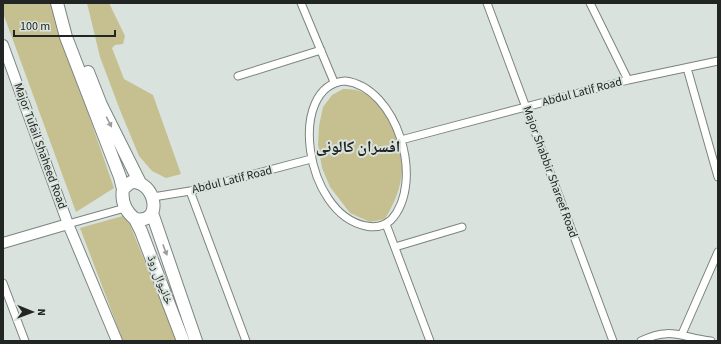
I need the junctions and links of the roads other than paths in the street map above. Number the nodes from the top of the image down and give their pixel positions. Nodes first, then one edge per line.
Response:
1 (57, 3) edge
2 (64, 3) edge
3 (301, 3) edge
4 (487, 3) edge
5 (590, 3) edge
6 (69, 36) junction
7 (3, 45) edge
8 (321, 50) junction
9 (718, 61) edge
10 (687, 68) junction
11 (238, 76) dead end
12 (628, 80) junction
13 (334, 82) junction
14 (527, 107) junction
15 (401, 140) junction
16 (311, 159) junction
17 (718, 177) edge
18 (140, 183) junction
19 (123, 189) junction
20 (190, 190) junction
21 (153, 197) junction
22 (125, 208) junction
23 (152, 214) junction
24 (135, 219) junction
25 (68, 224) junction
26 (386, 224) junction
27 (462, 228) dead end
28 (3, 243) edge
29 (395, 247) junction
30 (718, 252) edge
31 (3, 283) edge
32 (178, 285) junction
33 (164, 290) junction
34 (5, 296) edge
35 (682, 334) junction
36 (25, 341) edge
37 (117, 341) edge
38 (183, 341) edge
39 (196, 341) edge
40 (246, 341) edge
41 (430, 341) edge
42 (613, 341) edge
43 (641, 341) edge
44 (712, 341) edge

1 - 6 main road
2 - 6 main road
3 - 8 street
4 - 14 street, Major Shabbir Shareef Road
5 - 12 street
6 -> 18 main road
6 - 19 main road
7 - 25 street, Major Tufail Shaheed Road
8 - 11 street
8 - 13 street
9 - 10 street, Abdul Latif Road
10 - 12 street, Abdul Latif Road
10 - 17 street
12 - 14 street, Abdul Latif Road
13 - 15 street
13 - 16 street
14 - 15 street, Abdul Latif Road
14 - 42 street, Major Shabbir Shareef Road
15 - 26 street
16 - 20 street, Abdul Latif Road
16 - 26 street
18 - 19 main road
18 - 21 main road
19 - 22 main road
20 - 21 street, Abdul Latif Road
20 - 40 street
21 - 23 main road
22 - 24 main road
22 - 25 street
23 - 24 main road
23 -> 32 main road
24 - 33 main road, خانیوال روڈ
25 - 28 street, Major Tufail Shaheed Road
25 - 37 street, Major Tufail Shaheed Road
26 - 29 street
27 - 29 street
29 - 41 street
30 - 35 street
31 - 34 street
32 - 33 main road
32 - 39 main road
33 - 38 main road, خانیوال روڈ
34 - 36 street
35 - 43 street
35 - 44 street

